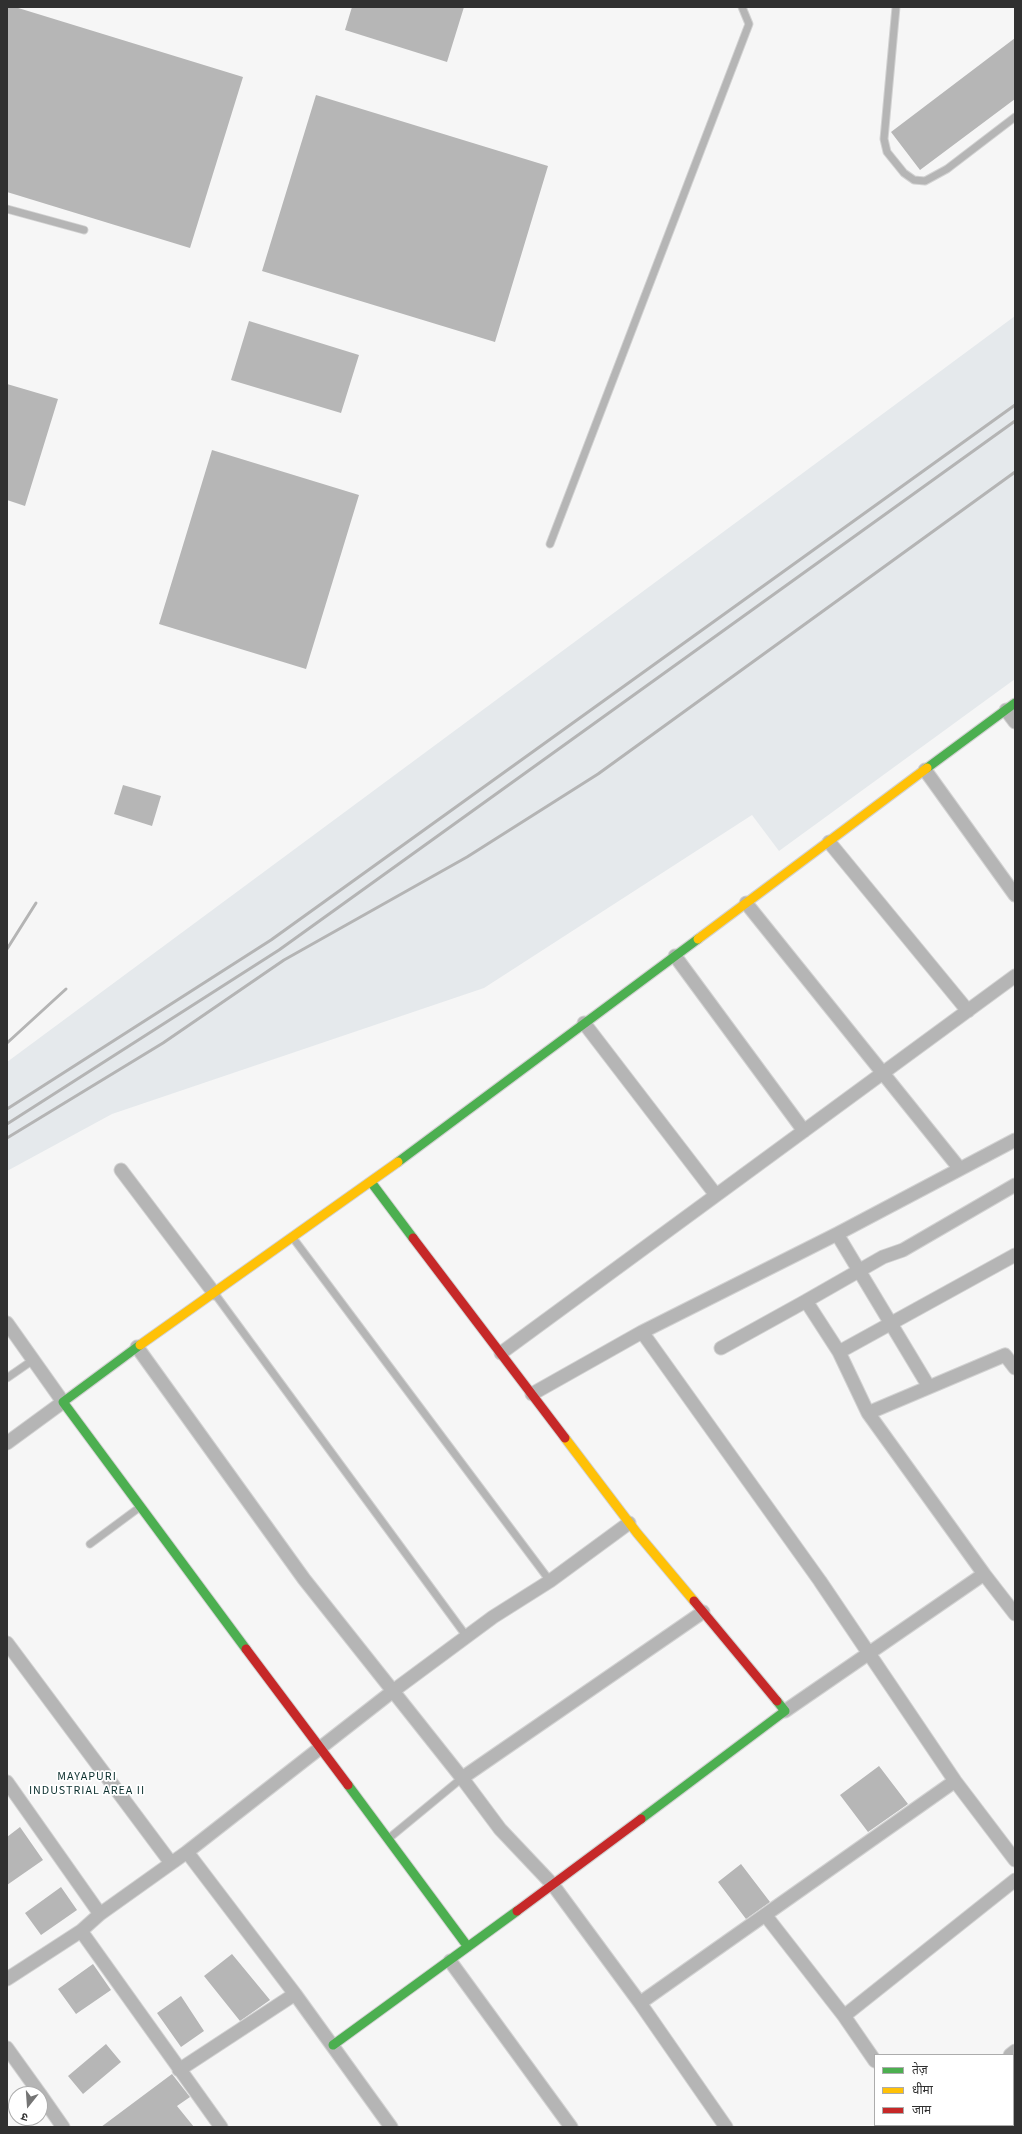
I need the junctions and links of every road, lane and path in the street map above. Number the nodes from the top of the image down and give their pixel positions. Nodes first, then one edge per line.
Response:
1 (742, 7) edge
2 (896, 7) edge
3 (1015, 117) edge
4 (7, 209) edge
5 (84, 230) dead end
6 (550, 544) dead end
7 (1011, 707) edge
8 (1015, 722) edge
9 (925, 770) junction
10 (829, 842) junction
11 (1015, 895) edge
12 (746, 903) junction
13 (674, 956) junction
14 (1015, 976) edge
15 (968, 1011) junction
16 (584, 1023) junction
17 (882, 1073) junction
18 (804, 1131) junction
19 (1015, 1140) edge
20 (960, 1169) junction
21 (121, 1170) dead end
22 (371, 1182) junction
23 (1015, 1185) edge
24 (716, 1195) junction
25 (837, 1234) junction
26 (292, 1237) junction
27 (1015, 1255) edge
28 (860, 1270) junction
29 (214, 1293) junction
30 (806, 1301) junction
31 (7, 1323) edge
32 (890, 1324) junction
33 (642, 1332) junction
34 (137, 1347) junction
35 (721, 1348) dead end
36 (1010, 1351) edge
37 (839, 1352) junction
38 (500, 1353) junction
39 (33, 1360) junction
40 (1015, 1368) edge
41 (7, 1378) edge
42 (929, 1387) junction
43 (532, 1394) junction
44 (63, 1402) junction
45 (868, 1413) junction
46 (7, 1443) edge
47 (141, 1507) junction
48 (629, 1522) junction
49 (90, 1544) dead end
50 (984, 1574) junction
51 (550, 1581) junction
52 (703, 1612) junction
53 (1015, 1614) edge
54 (467, 1637) junction
55 (7, 1643) edge
56 (868, 1653) junction
57 (393, 1691) junction
58 (784, 1711) junction
59 (320, 1748) junction
60 (462, 1778) junction
61 (955, 1781) junction
62 (7, 1782) edge
63 (388, 1839) junction
64 (187, 1852) junction
65 (1015, 1860) edge
66 (171, 1863) junction
67 (1015, 1880) edge
68 (553, 1885) junction
69 (100, 1914) junction
70 (766, 1916) junction
71 (81, 1931) junction
72 (468, 1947) junction
73 (450, 1961) junction
74 (7, 1979) edge
75 (295, 1994) junction
76 (640, 2003) junction
77 (844, 2016) junction
78 (333, 2045) junction
79 (7, 2048) edge
80 (874, 2060) edge
81 (179, 2070) junction
82 (34, 2086) edge
83 (48, 2105) edge
84 (63, 2127) edge
85 (221, 2127) edge
86 (391, 2127) edge
87 (571, 2127) edge
88 (726, 2127) edge

1 - 6 lane
2 - 3 lane
4 - 5 lane
7 - 8 street
7 - 9 street
9 - 10 street
9 - 11 street
10 - 12 street
10 - 15 street
12 - 13 street
12 - 17 street
13 - 16 street
13 - 18 street
14 - 15 street
15 - 17 street
16 - 22 street
16 - 24 street
17 - 18 street
17 - 20 street
18 - 24 street
19 - 20 street
20 - 25 street
21 - 29 street
22 - 26 street
22 - 38 street
23 - 28 street
24 - 38 street
25 - 28 street
25 - 33 street
26 - 29 street
26 - 51 lane
27 - 32 street
28 - 30 street
28 - 32 street
29 - 34 street
29 - 54 lane
30 - 35 street
30 - 37 street
31 - 39 street
32 - 37 street
32 - 42 street
33 - 43 street
33 - 56 street
34 - 44 street
34 - 57 street
36 - 40 street
36 - 42 street
37 - 45 street
38 - 43 street
39 - 41 lane
39 - 44 street
42 - 45 street
43 - 48 street
44 - 46 street
44 - 47 street
45 - 50 street
47 - 49 lane
47 - 59 street
48 - 51 street
48 - 52 street
50 - 53 street
50 - 56 street
51 - 54 street
52 - 58 street
52 - 60 street
54 - 57 street
55 - 66 street
56 - 58 street
56 - 61 street
57 - 59 street
57 - 60 street
58 - 68 street
59 - 63 street
59 - 64 street
60 - 63 lane
60 - 68 street
61 - 65 street
61 - 70 street
62 - 69 street
63 - 72 street
64 - 66 street
64 - 75 street
66 - 69 street
67 - 77 street
68 - 72 street
68 - 76 street
69 - 71 street
70 - 76 street
70 - 77 street
71 - 74 street
71 - 81 street
72 - 73 street
73 - 78 street
73 - 87 street
75 - 78 street
75 - 81 street
76 - 88 street
77 - 80 street
78 - 86 street
79 - 82 street
81 - 85 street
83 - 84 street

